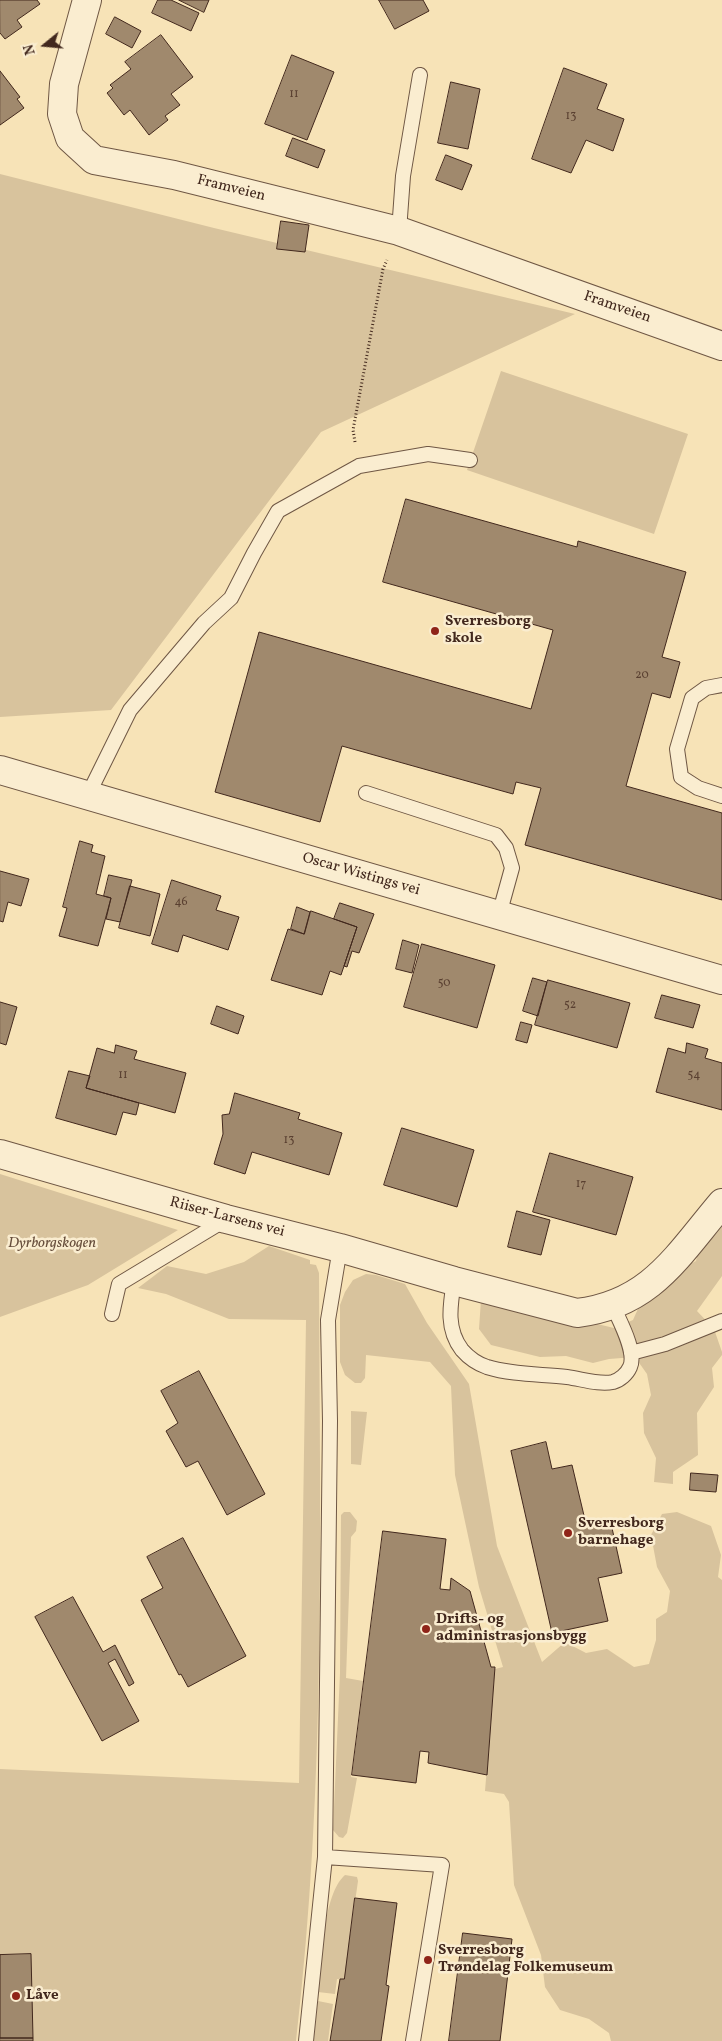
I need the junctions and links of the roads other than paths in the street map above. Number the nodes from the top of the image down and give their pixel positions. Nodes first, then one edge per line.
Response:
1 (86, 0) edge
2 (420, 75) dead end
3 (399, 231) junction
4 (722, 346) edge
5 (470, 460) dead end
6 (722, 685) edge
7 (0, 770) edge
8 (366, 793) dead end
9 (88, 795) junction
10 (722, 796) edge
11 (499, 915) junction
12 (722, 980) edge
13 (0, 1154) edge
14 (722, 1203) edge
15 (226, 1219) junction
16 (340, 1248) junction
17 (454, 1281) junction
18 (613, 1306) junction
19 (112, 1314) dead end
20 (722, 1321) edge
21 (632, 1353) junction
22 (324, 1857) junction
23 (306, 2041) edge
24 (413, 2041) edge

1 - 3 street, Framveien
2 - 3 lane
3 - 4 street, Framveien
5 - 9 lane
6 - 10 lane
7 - 9 street, Oscar Wistings vei
8 - 11 lane
9 - 11 street, Oscar Wistings vei
11 - 12 street, Oscar Wistings vei
13 - 15 street, Riiser-Larsens vei
14 - 18 street, Riiser-Larsens vei
15 - 16 street, Riiser-Larsens vei
15 - 19 lane
16 - 17 street, Riiser-Larsens vei
16 - 22 lane
17 - 18 street, Riiser-Larsens vei
17 - 21 lane
18 - 21 lane
20 - 21 lane
22 - 23 lane
22 - 24 lane

